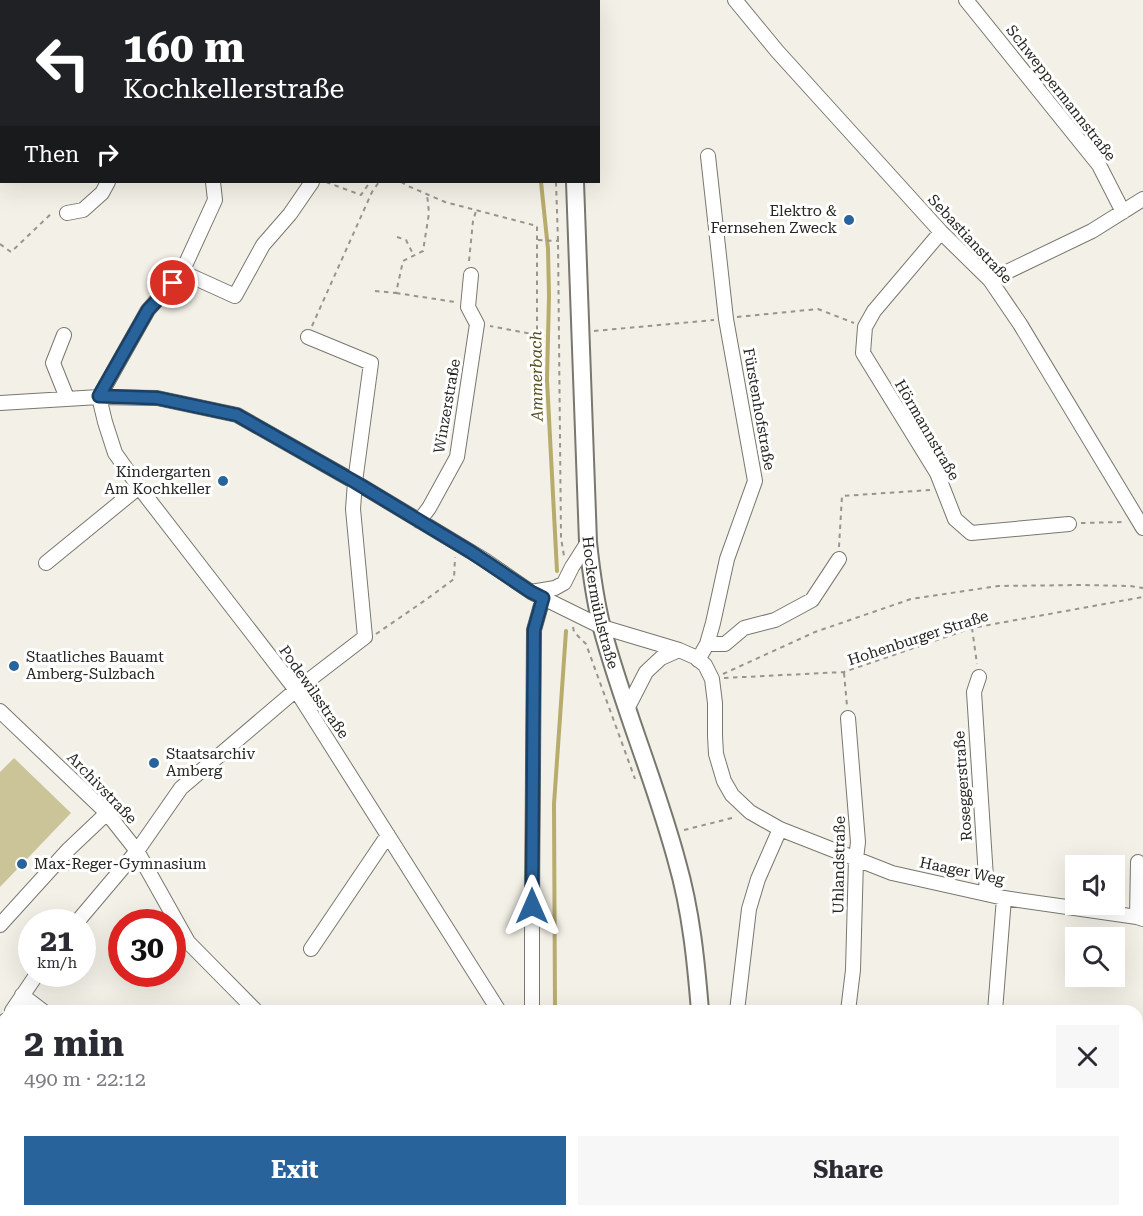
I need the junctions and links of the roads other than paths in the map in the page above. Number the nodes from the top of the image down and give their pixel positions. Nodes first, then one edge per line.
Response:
1 (735, 0) edge
2 (966, 0) edge
3 (708, 156) dead end
4 (107, 183) edge
5 (213, 183) edge
6 (311, 183) edge
7 (575, 183) edge
8 (1143, 199) edge
9 (1123, 212) junction
10 (67, 213) road end
11 (941, 232) junction
12 (182, 272) junction
13 (471, 275) road end
14 (990, 280) junction
15 (64, 334) dead end
16 (308, 337) road end
17 (99, 396) junction
18 (67, 398) junction
19 (0, 403) edge
20 (355, 482) junction
21 (139, 487) junction
22 (419, 521) junction
23 (1069, 524) road end
24 (1142, 526) edge
25 (588, 543) junction
26 (839, 559) road end
27 (46, 563) dead end
28 (537, 595) junction
29 (602, 627) junction
30 (707, 644) junction
31 (679, 650) junction
32 (698, 660) junction
33 (979, 677) road end
34 (296, 690) junction
35 (627, 709) junction
36 (0, 711) edge
37 (848, 718) dead end
38 (107, 813) junction
39 (780, 829) junction
40 (387, 835) junction
41 (137, 851) junction
42 (856, 859) junction
43 (1138, 862) dead end
44 (987, 893) junction
45 (1004, 898) junction
46 (88, 909) edge
47 (1140, 918) edge
48 (0, 925) edge
49 (311, 949) dead end
50 (28, 987) edge
51 (22, 995) junction
52 (492, 999) junction
53 (16, 1005) edge
54 (36, 1005) edge
55 (250, 1005) edge
56 (488, 1005) edge
57 (496, 1005) edge
58 (532, 1005) edge
59 (699, 1005) edge
60 (738, 1005) edge
61 (849, 1005) edge
62 (995, 1005) edge

1 - 11 street, Sebastianstraße
2 - 9 street, Schweppermannstraße
3 - 30 street, Fürstenhofstraße
4 - 10 street
5 - 12 street
6 - 12 street
7 - 25 main road, Hockermühlstraße
8 - 9 street
9 - 14 street
11 - 14 street, Sebastianstraße
11 - 23 street, Hörmannstraße
12 - 17 street
13 - 22 street, Winzerstraße
14 - 24 street, Sebastianstraße
15 - 18 street
16 - 20 street
17 - 18 street, Haager Weg
17 - 20 street, Haager Weg
17 - 21 street, Podewilsstraße
18 - 19 street, Haager Weg
20 - 22 street, Haager Weg
20 - 34 street
21 - 27 street
21 - 34 street, Podewilsstraße
22 - 28 street, Haager Weg
25 - 28 street
25 - 29 main road, Hockermühlstraße
26 - 30 street
28 - 29 street, Haager Weg
28 - 58 street
29 - 31 street, Haager Weg
29 - 35 main road, Hockermühlstraße
30 - 32 street, Fürstenhofstraße
31 - 32 street, Haager Weg
31 - 35 street
32 - 39 street, Haager Weg
33 - 44 street, Roseggerstraße
34 - 40 street, Podewilsstraße
34 - 41 street
35 - 59 main road, Hockermühlstraße
36 - 38 street, Archivstraße
37 - 42 street, Uhlandstraße
38 - 41 street, Archivstraße
38 - 48 street
39 - 42 street, Haager Weg
39 - 60 street
40 - 49 street
40 - 52 street, Podewilsstraße
41 - 46 street
41 - 55 street, Archivstraße
42 - 44 street, Haager Weg
42 - 61 street, Uhlandstraße
43 - 47 street
44 - 45 street, Haager Weg
45 - 47 street, Haager Weg
45 - 62 street
50 - 51 street
51 - 53 street
51 - 54 street
52 - 56 street
52 - 57 street, Podewilsstraße

